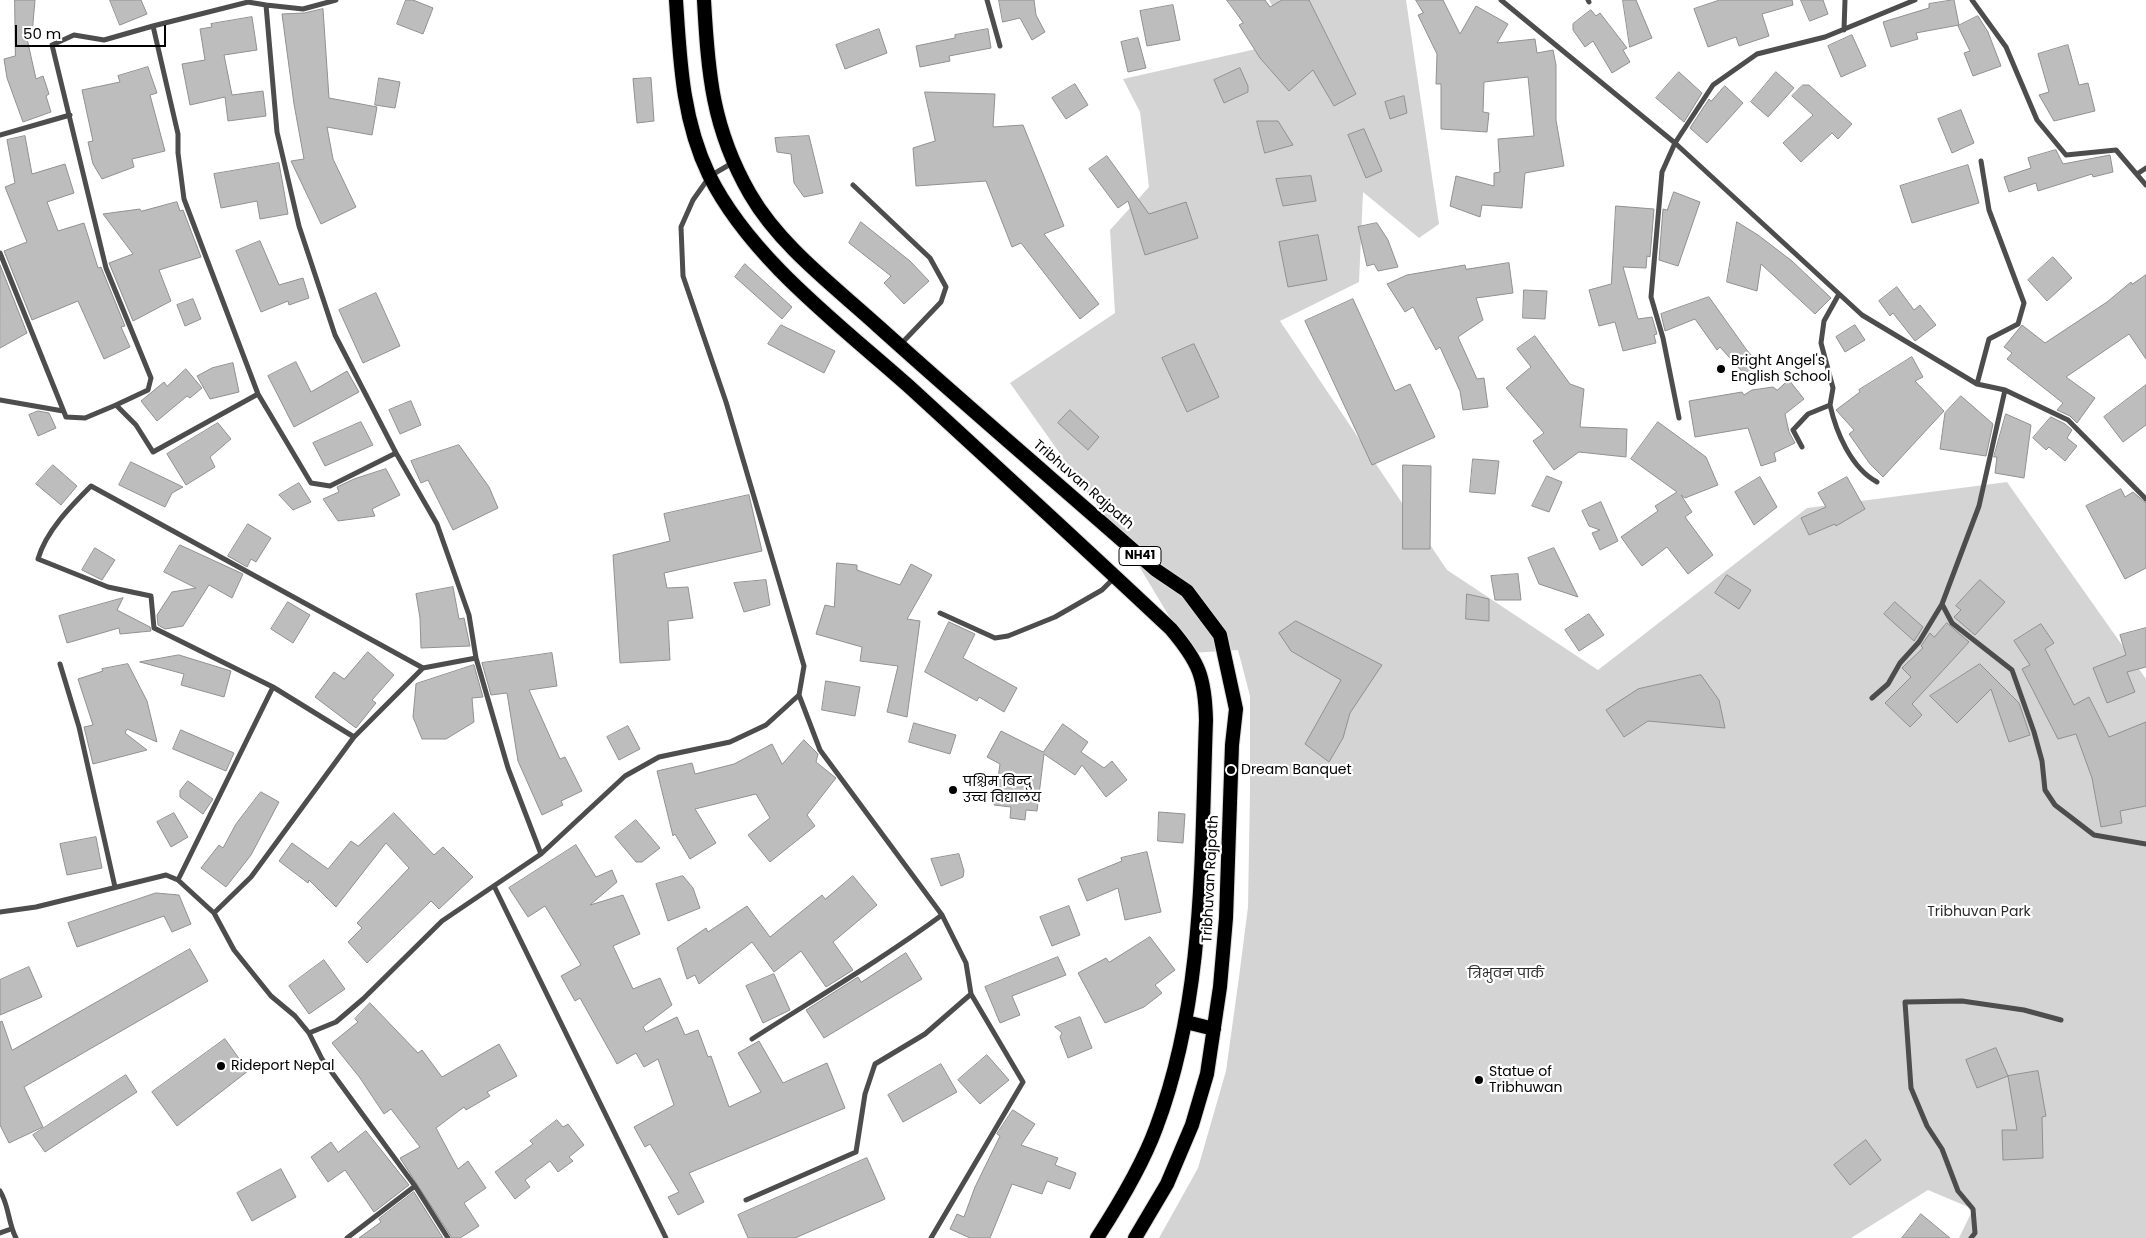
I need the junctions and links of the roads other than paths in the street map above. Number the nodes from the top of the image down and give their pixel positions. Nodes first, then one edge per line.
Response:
1 (336, 0) edge
2 (676, 0) edge
3 (704, 0) edge
4 (987, 0) edge
5 (1500, 0) edge
6 (1845, 0) edge
7 (1915, 0) edge
8 (1972, 0) edge
9 (266, 5) junction
10 (153, 26) junction
11 (1844, 30) junction
12 (1000, 46) dead end
13 (70, 115) junction
14 (0, 135) edge
15 (1675, 144) junction
16 (1981, 161) dead end
17 (734, 162) junction
18 (2146, 168) edge
19 (2137, 174) junction
20 (710, 176) junction
21 (853, 185) dead end
22 (2146, 186) edge
23 (0, 253) edge
24 (1839, 294) junction
25 (900, 345) junction
26 (1977, 384) junction
27 (2005, 390) junction
28 (258, 394) junction
29 (0, 400) edge
30 (116, 405) junction
31 (1830, 405) junction
32 (63, 411) junction
33 (1679, 418) dead end
34 (1802, 447) dead end
35 (396, 454) junction
36 (1877, 482) dead end
37 (2146, 499) edge
38 (1115, 577) junction
39 (1942, 604) junction
40 (940, 613) dead end
41 (476, 658) junction
42 (60, 664) dead end
43 (423, 668) junction
44 (273, 687) junction
45 (799, 695) junction
46 (1872, 698) dead end
47 (354, 738) junction
48 (2146, 844) edge
49 (542, 854) junction
50 (178, 880) junction
51 (494, 886) junction
52 (115, 887) junction
53 (0, 912) edge
54 (214, 913) junction
55 (942, 915) junction
56 (971, 994) junction
57 (2061, 1020) dead end
58 (1186, 1022) junction
59 (1214, 1029) junction
60 (309, 1033) junction
61 (752, 1039) dead end
62 (415, 1186) junction
63 (0, 1191) edge
64 (746, 1200) dead end
65 (11, 1229) junction
66 (0, 1233) edge
67 (16, 1238) edge
68 (347, 1238) edge
69 (448, 1238) edge
70 (666, 1238) edge
71 (931, 1238) edge
72 (1097, 1238) edge
73 (1135, 1238) edge
74 (1971, 1238) edge

1 - 9 street
2 - 20 highway, Tribhuvan Rajpath / NH41
3 - 17 highway, Tribhuvan Rajpath / NH41
4 - 12 street
5 - 15 street
6 - 11 street
7 - 11 street
8 - 19 street
9 - 10 street
9 - 35 street
10 - 13 street
10 - 28 street
11 - 15 street
13 - 14 street
13 - 30 street
15 - 24 street
15 - 33 street
16 - 26 street
17 - 20 street
17 - 25 highway, Tribhuvan Rajpath / NH41
18 - 19 street
19 - 22 street
20 - 38 highway, Tribhuvan Rajpath / NH41
20 - 45 street
21 - 25 street
23 - 32 street
24 - 26 street
24 - 31 street
25 - 59 highway, Tribhuvan Rajpath / NH41
26 - 27 street
27 - 37 street
27 - 39 street
28 - 30 street
28 - 35 street
29 - 32 street
30 - 32 street
31 - 34 street
31 - 36 street
35 - 41 street
38 - 40 street
38 - 58 highway, Tribhuvan Rajpath / NH41
39 - 46 street
39 - 48 street
41 - 43 street
41 - 49 street
42 - 52 street
43 - 44 street
43 - 47 street
44 - 47 street
44 - 50 street
45 - 49 street
45 - 55 street
47 - 54 street
49 - 51 street
50 - 52 street
50 - 54 street
51 - 60 street
51 - 70 street
52 - 53 street
54 - 60 street
55 - 56 street
55 - 61 street
56 - 64 street
56 - 71 street
57 - 74 street
58 - 59 highway
58 - 72 highway, Tribhuvan Rajpath / NH41
59 - 73 highway, Tribhuvan Rajpath / NH41
60 - 62 street
62 - 68 street
62 - 69 street
63 - 65 street
65 - 66 street
65 - 67 street

